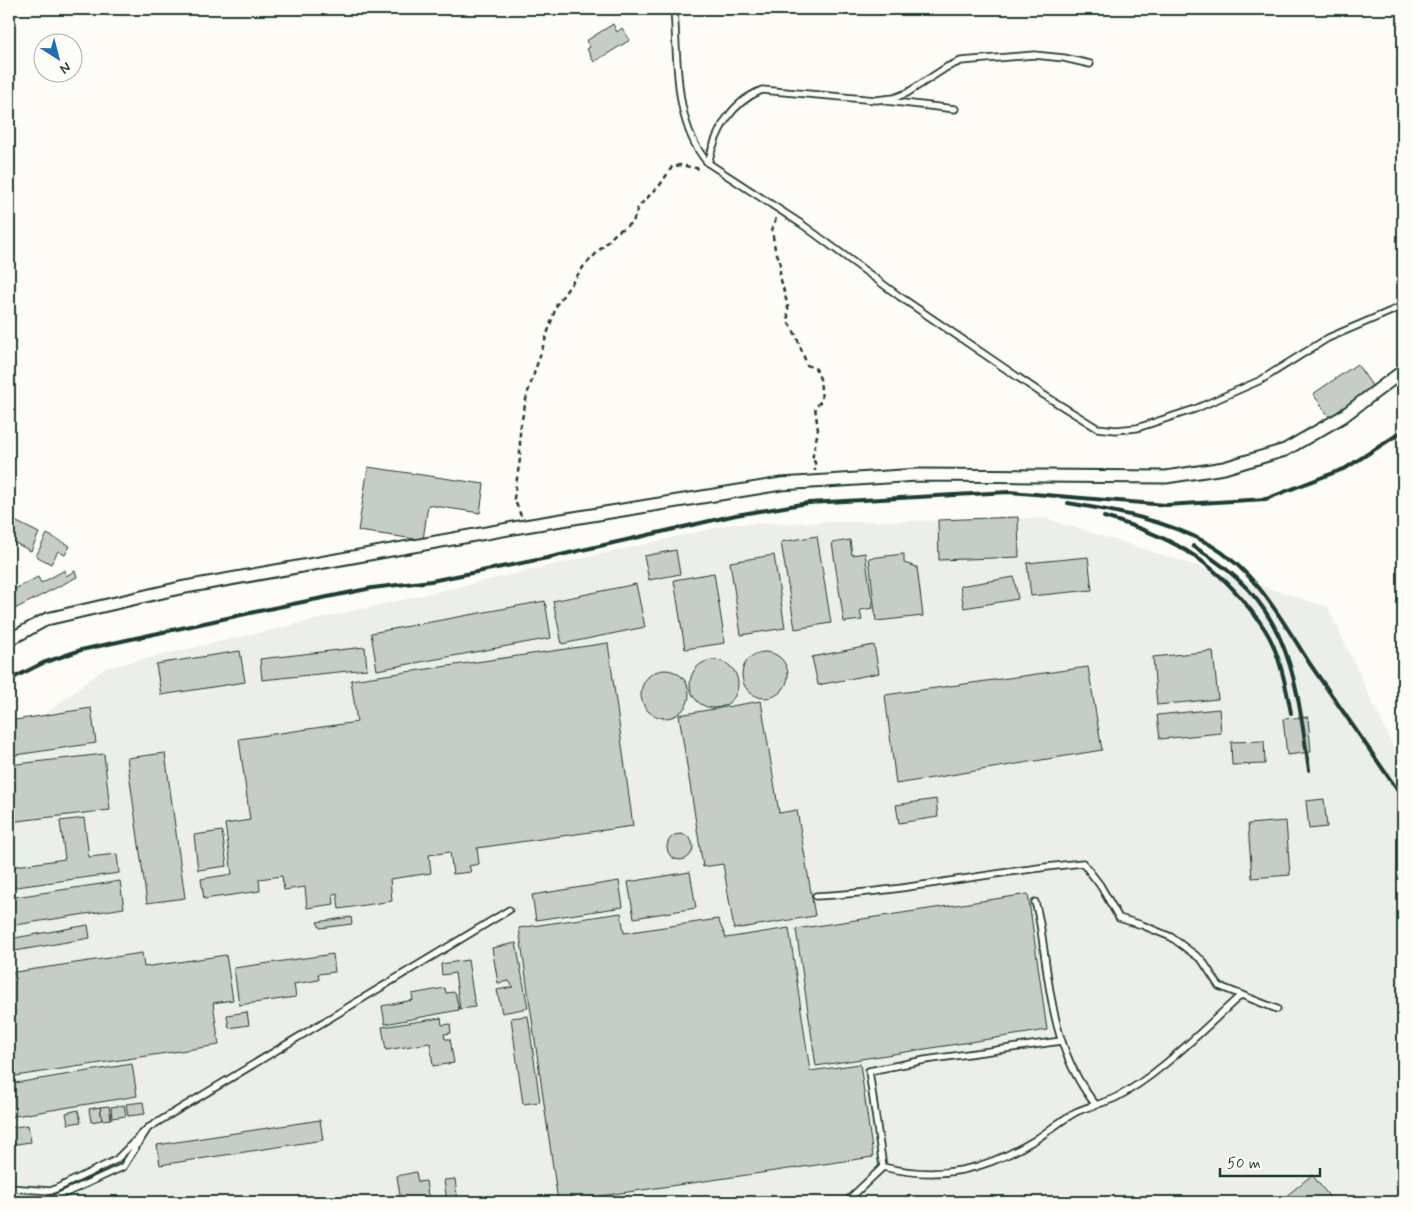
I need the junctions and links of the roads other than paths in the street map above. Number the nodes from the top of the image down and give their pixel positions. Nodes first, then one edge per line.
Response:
1 (674, 9) edge
2 (1090, 64) dead end
3 (876, 100) junction
4 (956, 109) dead end
5 (708, 163) junction
6 (1403, 306) edge
7 (1403, 371) edge
8 (9, 640) edge
9 (816, 896) dead end
10 (1035, 902) dead end
11 (509, 910) dead end
12 (1241, 995) junction
13 (1277, 1009) dead end
14 (1061, 1042) junction
15 (1096, 1105) junction
16 (148, 1128) junction
17 (883, 1167) junction
18 (9, 1188) edge
19 (46, 1202) edge
20 (846, 1202) edge

1 - 5 lane
2 - 3 lane
3 - 4 lane
3 - 5 lane
5 - 6 lane
7 - 8 street
9 - 12 lane
10 - 14 lane
11 - 16 lane
12 - 13 lane
12 - 15 lane
14 - 15 lane
14 - 17 lane
15 - 17 lane
16 - 18 lane
16 - 19 lane
17 - 20 lane

